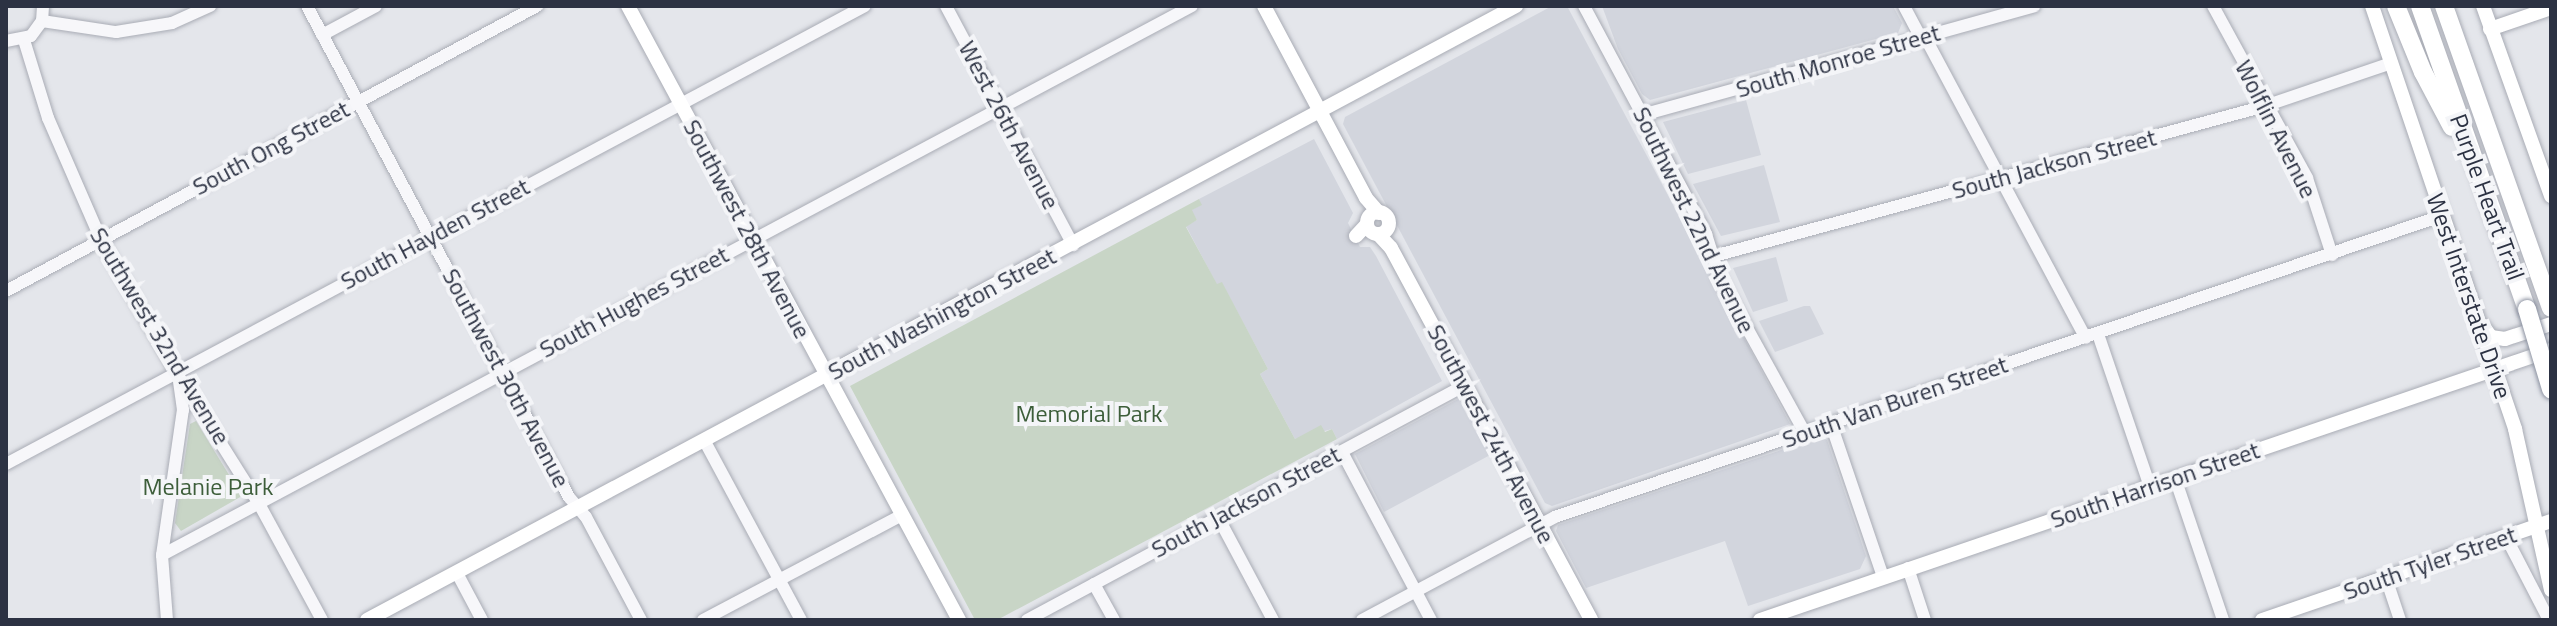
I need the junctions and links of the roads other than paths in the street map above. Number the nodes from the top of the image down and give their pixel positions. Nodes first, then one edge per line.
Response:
1 (43, 6) edge
2 (210, 6) edge
3 (307, 6) edge
4 (376, 6) edge
5 (537, 6) edge
6 (628, 6) edge
7 (865, 6) edge
8 (946, 6) edge
9 (1192, 6) edge
10 (1264, 6) edge
11 (1516, 6) edge
12 (1584, 6) edge
13 (1904, 6) edge
14 (2034, 6) edge
15 (2213, 6) edge
16 (2372, 6) edge
17 (2396, 6) edge
18 (2420, 6) edge
19 (2444, 6) edge
20 (2453, 6) edge
21 (2483, 6) edge
22 (2551, 8) edge
23 (42, 21) junction
24 (2490, 29) junction
25 (322, 35) junction
26 (1923, 37) junction
27 (24, 40) junction
28 (6, 41) edge
29 (2391, 63) junction
30 (2476, 98) junction
31 (358, 101) junction
32 (680, 103) junction
33 (2265, 106) junction
34 (999, 107) junction
35 (1321, 113) junction
36 (1642, 115) junction
37 (2001, 178) junction
38 (2480, 179) junction
39 (2549, 186) edge
40 (2441, 216) junction
41 (430, 237) junction
42 (752, 239) junction
43 (101, 240) junction
44 (1073, 245) junction
45 (2332, 255) junction
46 (1714, 256) junction
47 (6, 291) edge
48 (2550, 305) edge
49 (2475, 316) junction
50 (2551, 324) edge
51 (2092, 336) junction
52 (2551, 350) edge
53 (2496, 368) junction
54 (502, 371) junction
55 (176, 372) junction
56 (826, 375) junction
57 (1465, 385) junction
58 (2551, 389) edge
59 (1831, 424) junction
60 (1805, 433) junction
61 (704, 440) junction
62 (1342, 452) junction
63 (6, 464) edge
64 (2175, 478) junction
65 (2150, 487) junction
66 (258, 502) junction
67 (578, 508) junction
68 (902, 515) junction
69 (1218, 517) junction
70 (2544, 523) edge
71 (1539, 525) junction
72 (2506, 537) junction
73 (162, 555) junction
74 (2548, 559) edge
75 (1908, 568) junction
76 (457, 573) junction
77 (1883, 577) junction
78 (2386, 578) junction
79 (779, 580) junction
80 (1094, 584) junction
81 (2551, 590) edge
82 (1416, 591) junction
83 (167, 620) edge
84 (322, 620) edge
85 (367, 620) edge
86 (482, 620) edge
87 (641, 620) edge
88 (703, 620) edge
89 (801, 620) edge
90 (959, 620) edge
91 (1027, 620) edge
92 (1114, 620) edge
93 (1273, 620) edge
94 (1362, 620) edge
95 (1431, 620) edge
96 (1591, 620) edge
97 (1760, 620) edge
98 (1925, 620) edge
99 (2223, 620) edge
100 (2262, 620) edge
101 (2400, 620) edge
102 (2549, 620) edge

1 - 23 street
2 - 23 street
3 - 25 street, Southwest 30th Avenue
4 - 25 street
5 - 31 street, South Ong Street
6 - 32 main road, Southwest 28th Avenue
7 - 32 street, South Hayden Street
8 - 34 street, West 26th Avenue
9 - 34 street, South Hughes Street
10 - 35 main road, Southwest 24th Avenue
11 - 35 main road, South Washington Street
12 - 36 street, Southwest 22nd Avenue
13 - 26 street
14 - 26 street, South Monroe Street
15 - 33 street, Wolflin Avenue
16 - 29 main road, West Interstate Drive
17 - 38 highway
18 - 38 highway, Purple Heart Trail
19 - 30 highway, Purple Heart Trail
20 - 30 highway
21 - 24 main road
22 - 24 main road
23 - 27 street
24 - 39 main road
25 - 31 street, Southwest 30th Avenue
26 - 36 street, South Monroe Street
26 - 37 street
27 - 28 street
27 - 43 street, Southwest 32nd Avenue
29 - 33 street, South Jackson Street
29 - 40 main road, West Interstate Drive
30 - 48 highway, Purple Heart Trail
31 - 41 street, Southwest 30th Avenue
31 - 43 street, South Ong Street
32 - 41 street, South Hayden Street
32 - 42 main road, Southwest 28th Avenue
33 - 37 street, South Jackson Street
33 - 45 street, Wolflin Avenue
34 - 42 street, South Hughes Street
34 - 44 street, West 26th Avenue
35 - 44 main road, South Washington Street
35 - 57 main road, Southwest 24th Avenue
36 - 46 street, Southwest 22nd Avenue
37 - 46 street, South Jackson Street
37 - 51 street
38 - 58 highway, Purple Heart Trail, bridge
40 - 45 street, South Van Buren Street
40 - 49 main road, West Interstate Drive
41 - 54 street, Southwest 30th Avenue
41 - 55 street, South Hayden Street
42 - 54 street, South Hughes Street
42 - 56 main road, Southwest 28th Avenue
43 - 47 street, South Ong Street
43 - 55 street, Southwest 32nd Avenue
44 - 56 main road, South Washington Street
45 - 51 street, South Van Buren Street
46 - 60 street, Southwest 22nd Avenue
49 - 50 main road
49 - 53 main road, West Interstate Drive
51 - 59 street, South Van Buren Street
51 - 65 street
52 - 53 main road, South Harrison Street
53 - 64 main road, South Harrison Street
53 - 70 main road, West Interstate Drive
54 - 66 street, South Hughes Street
54 - 67 street, Southwest 30th Avenue
55 - 63 street, South Hayden Street
55 - 66 street, Southwest 32nd Avenue
55 - 73 street
56 - 61 main road, South Washington Street
56 - 68 main road, Southwest 28th Avenue
57 - 62 street, South Jackson Street
57 - 71 main road, Southwest 24th Avenue
59 - 60 street, South Van Buren Street
59 - 77 street
60 - 71 street, South Van Buren Street
61 - 67 main road, South Washington Street
61 - 79 street
62 - 69 street, South Jackson Street
62 - 82 street
64 - 65 main road, South Harrison Street
64 - 99 street
65 - 75 main road, South Harrison Street
66 - 73 street, South Hughes Street
66 - 84 street, Southwest 32nd Avenue
67 - 76 main road, South Washington Street
67 - 87 street, Southwest 30th Avenue
68 - 79 street
68 - 90 main road, Southwest 28th Avenue
69 - 80 street, South Jackson Street
69 - 93 street
70 - 72 main road, South Tyler Street
70 - 74 main road, West Interstate Drive
71 - 82 street, South Van Buren Street
71 - 96 main road, Southwest 24th Avenue
72 - 78 main road, South Tyler Street
72 - 102 street
73 - 83 street
74 - 81 main road, West Interstate Drive
75 - 77 main road, South Harrison Street
75 - 98 street
76 - 85 main road, South Washington Street
76 - 86 street
77 - 97 main road, South Harrison Street
78 - 100 main road, South Tyler Street
78 - 101 street
79 - 88 street
79 - 89 street
80 - 91 street, South Jackson Street
80 - 92 street
82 - 94 street, South Van Buren Street
82 - 95 street

